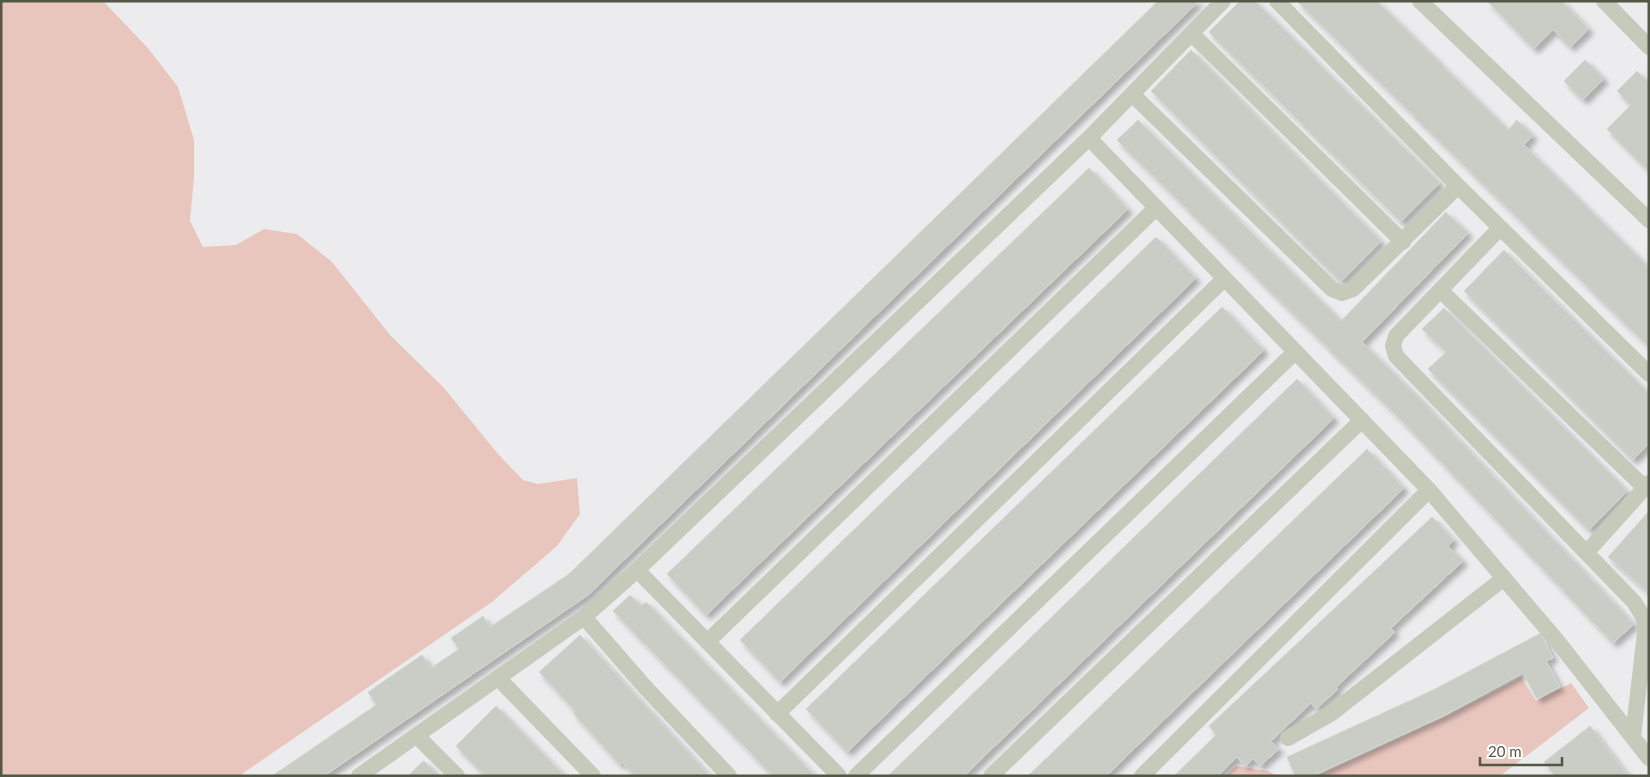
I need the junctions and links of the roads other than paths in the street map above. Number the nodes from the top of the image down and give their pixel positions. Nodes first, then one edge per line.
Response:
1 (1223, 1) edge
2 (1277, 1) edge
3 (1420, 1) edge
4 (1604, 1) edge
5 (1192, 34) junction
6 (1649, 47) edge
7 (1133, 95) junction
8 (1089, 138) junction
9 (1458, 186) junction
10 (1156, 208) junction
11 (1649, 220) edge
12 (1500, 228) junction
13 (1403, 242) junction
14 (1224, 279) junction
15 (1440, 290) junction
16 (1295, 352) junction
17 (1649, 374) edge
18 (1362, 420) junction
19 (1647, 486) edge
20 (1429, 490) junction
21 (1586, 552) junction
22 (637, 570) junction
23 (1504, 578) junction
24 (584, 617) junction
25 (707, 642) junction
26 (498, 678) junction
27 (777, 714) junction
28 (418, 736) junction
29 (1633, 737) junction
30 (1288, 738) dead end
31 (1649, 758) edge
32 (359, 776) edge
33 (457, 776) edge
34 (593, 776) edge
35 (729, 776) edge
36 (839, 776) edge
37 (856, 776) edge
38 (991, 776) edge
39 (1142, 776) edge

1 - 5 lane
2 - 9 lane
3 - 11 lane
4 - 6 lane
5 - 7 lane
5 - 13 lane
7 - 8 lane
7 - 13 lane
8 - 10 lane
8 - 22 lane
9 - 12 lane
9 - 13 lane
10 - 14 lane
10 - 25 lane
12 - 15 lane
12 - 17 lane
14 - 16 lane
14 - 27 lane
15 - 19 lane
15 - 21 lane
16 - 18 lane
16 - 37 lane
18 - 20 lane
18 - 38 lane
19 - 21 lane
20 - 23 lane
20 - 39 lane
21 - 29 lane
22 - 24 lane
22 - 25 lane
23 - 29 lane
23 - 30 lane
24 - 26 lane
24 - 35 lane
25 - 27 lane
26 - 28 lane
26 - 34 lane
27 - 36 lane
28 - 32 lane
28 - 33 lane
29 - 31 lane

